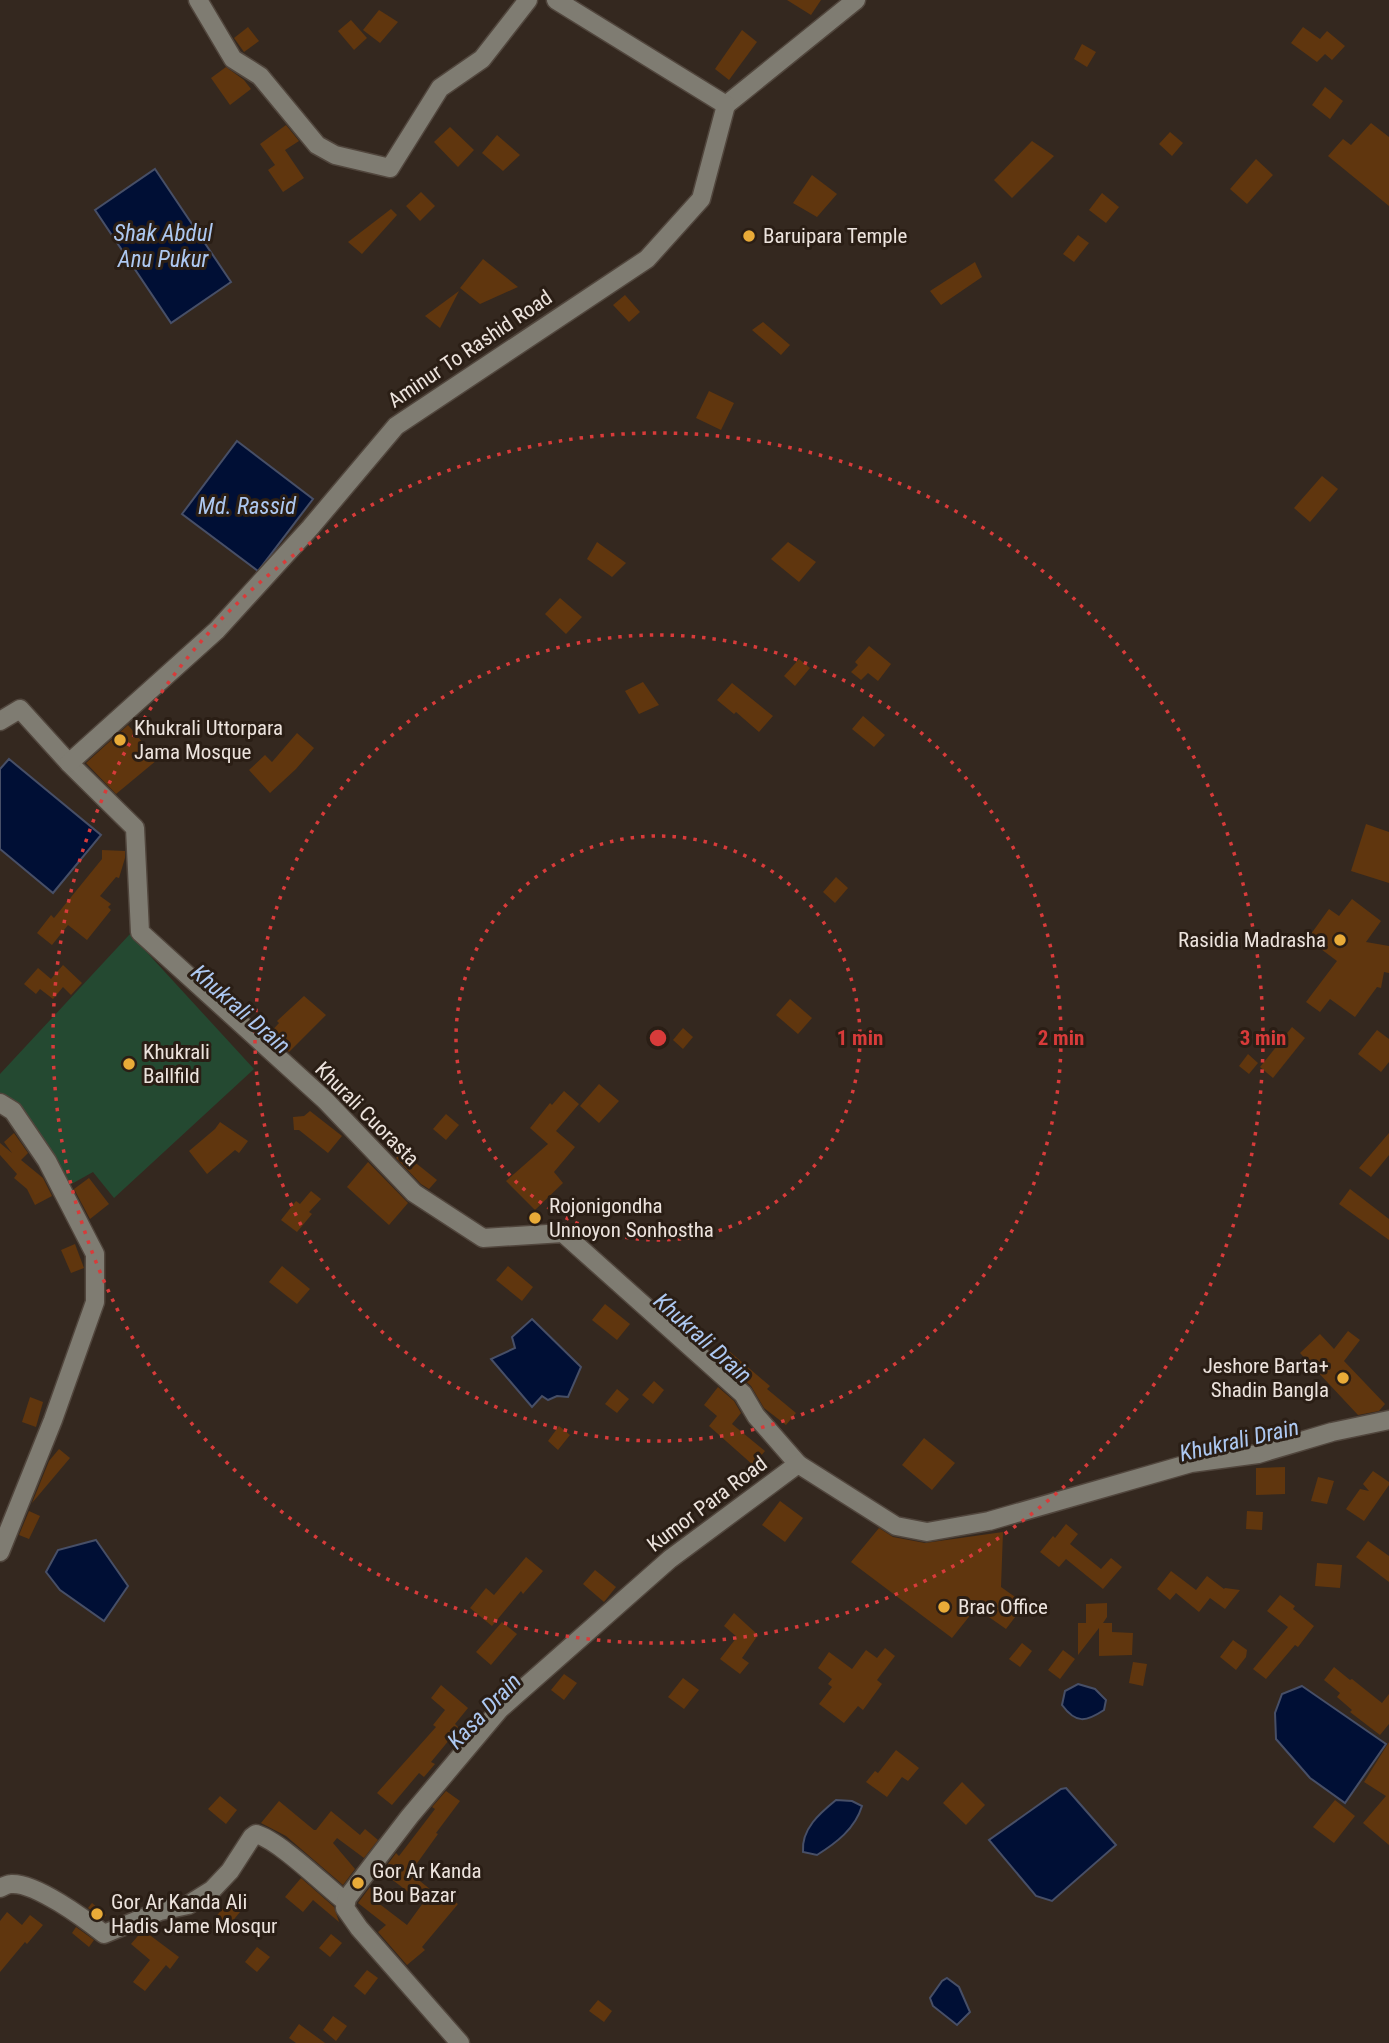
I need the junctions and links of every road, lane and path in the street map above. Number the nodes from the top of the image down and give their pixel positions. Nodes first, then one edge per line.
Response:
1 (198, 0) edge
2 (528, 0) edge
3 (556, 0) edge
4 (856, 0) edge
5 (726, 105) junction
6 (0, 721) edge
7 (69, 763) junction
8 (0, 1102) edge
9 (1389, 1420) edge
10 (798, 1464) junction
11 (0, 1552) edge
12 (0, 1888) edge
13 (346, 1902) junction
14 (460, 2043) edge

1 - 2 street
3 - 5 street
4 - 5 street
5 - 7 street, Aminur To Rashid Road
6 - 7 street, Khurali Cuorasta
7 - 10 street, Khurali Cuorasta
8 - 11 street
9 - 10 street, Kumor Para Road
10 - 13 street, Kumor Para Road
12 - 13 street
13 - 14 street

